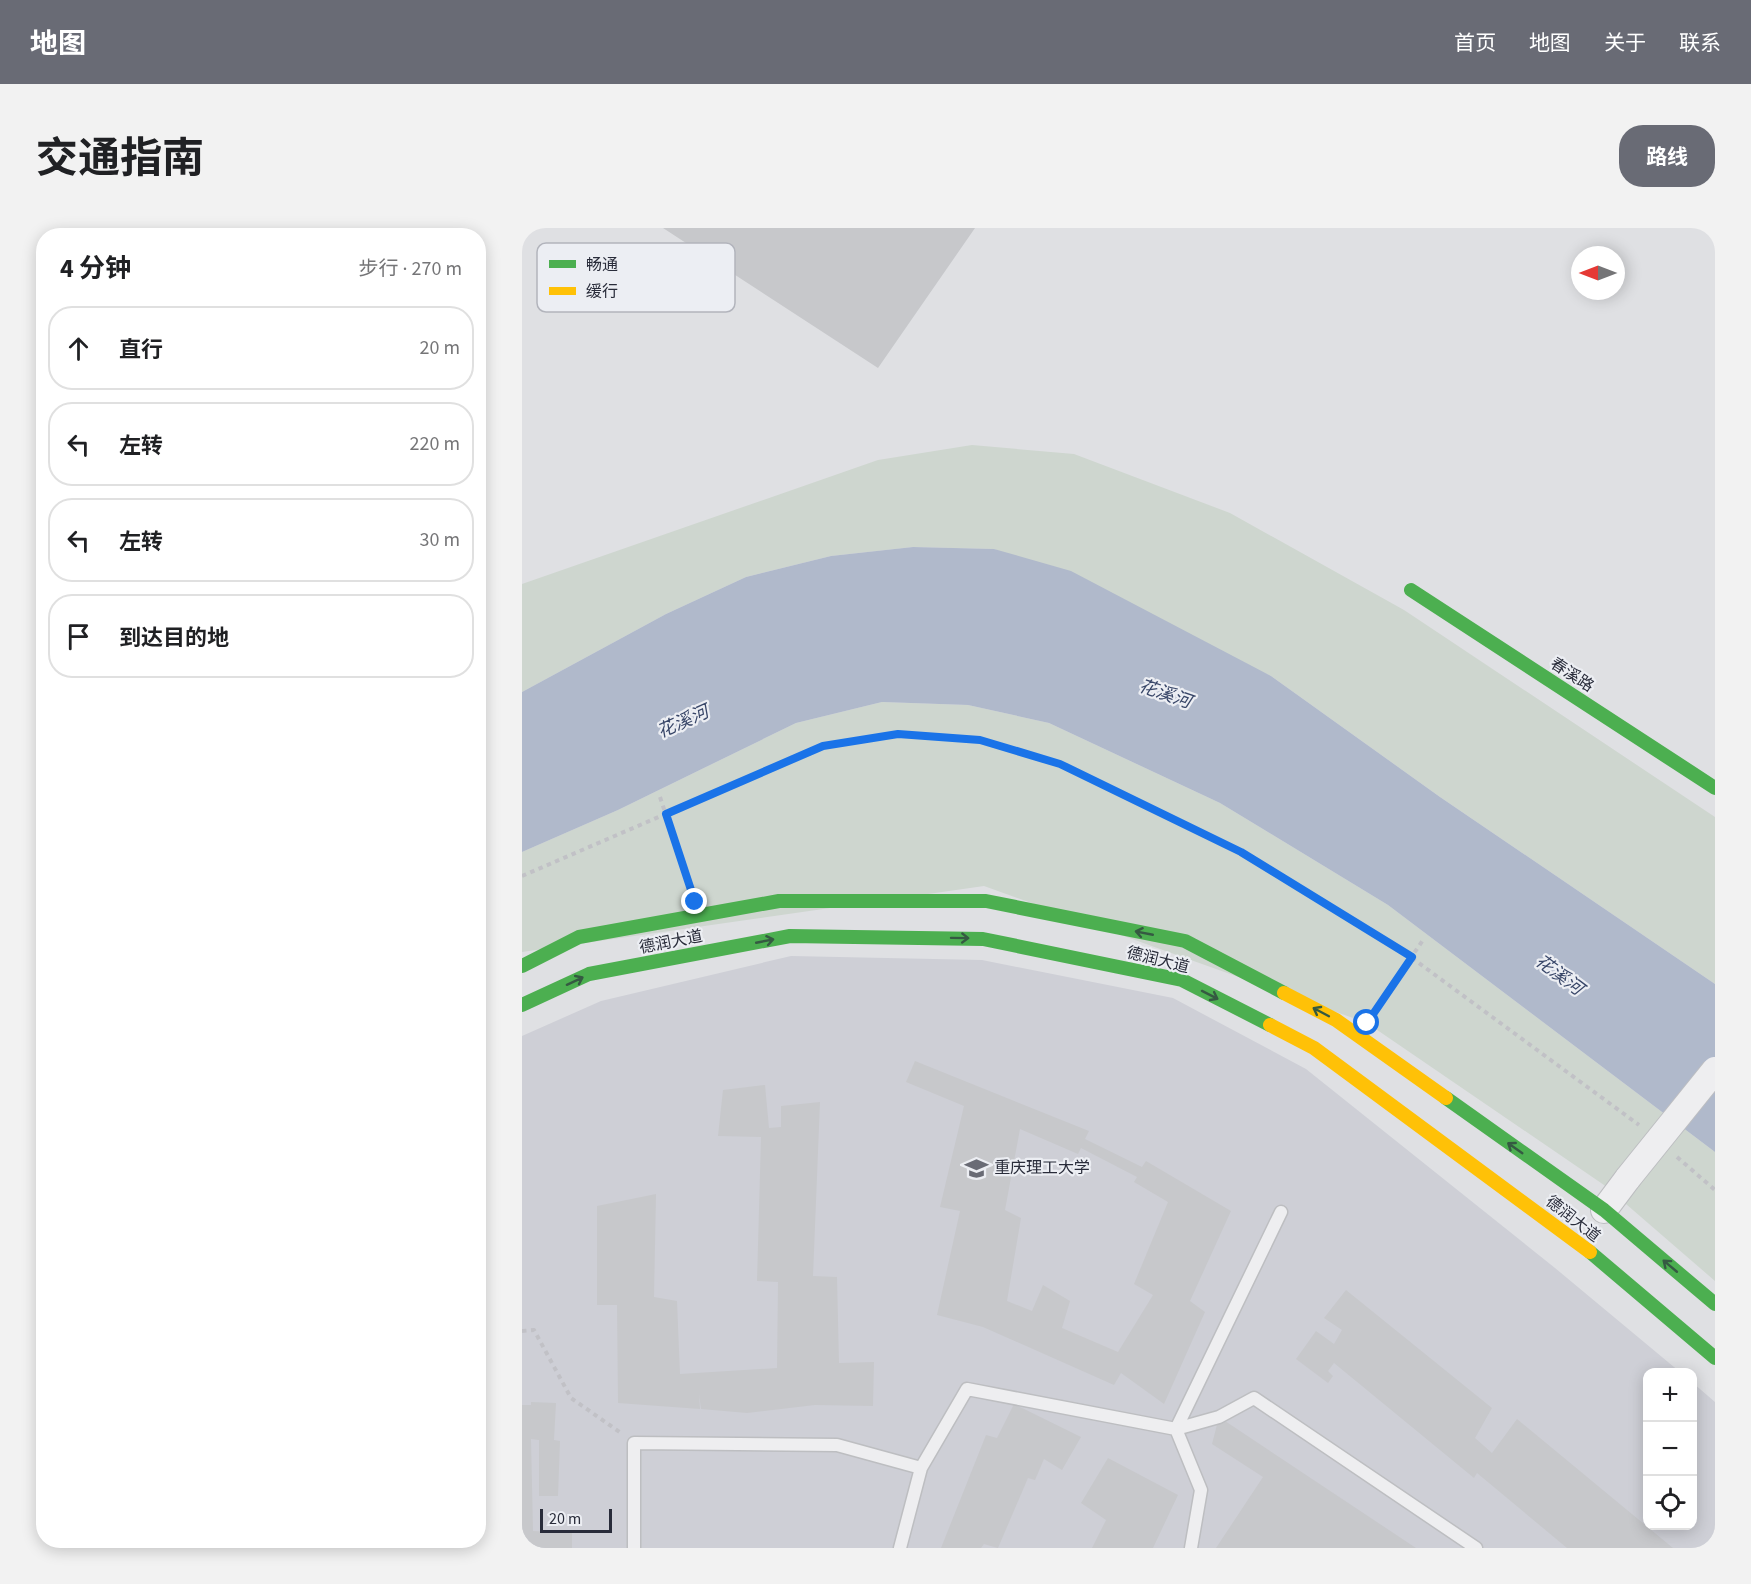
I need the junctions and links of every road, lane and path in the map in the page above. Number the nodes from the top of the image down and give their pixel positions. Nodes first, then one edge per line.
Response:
1 (1411, 590) dead end
2 (1715, 788) edge
3 (660, 796) dead end
4 (666, 814) junction
5 (522, 876) edge
6 (692, 891) dead end
7 (1424, 940) dead end
8 (1412, 957) junction
9 (522, 966) edge
10 (522, 1005) edge
11 (1373, 1014) dead end
12 (1715, 1070) edge
13 (1646, 1130) dead end
14 (1672, 1153) dead end
15 (1715, 1190) edge
16 (1604, 1210) junction
17 (1281, 1212) dead end
18 (1715, 1304) edge
19 (522, 1331) edge
20 (1715, 1358) edge
21 (1176, 1429) junction
22 (634, 1443) junction
23 (921, 1468) junction
24 (634, 1548) edge
25 (900, 1548) edge
26 (1191, 1548) edge
27 (1476, 1548) edge

1 - 2 main road, 春溪路
3 - 4 path
4 - 5 path
4 - 6 path
4 - 8 path
7 - 8 path
8 - 11 path
8 - 13 path
16 -> 9 main road, 德润大道
10 -> 20 main road, 德润大道
12 - 16 street, bridge
14 - 15 path
18 -> 16 main road, 德润大道
17 - 21 lane
19 - 22 path
21 - 23 lane
21 - 26 lane
21 - 27 lane
22 - 23 lane
22 - 24 lane
23 - 25 lane

